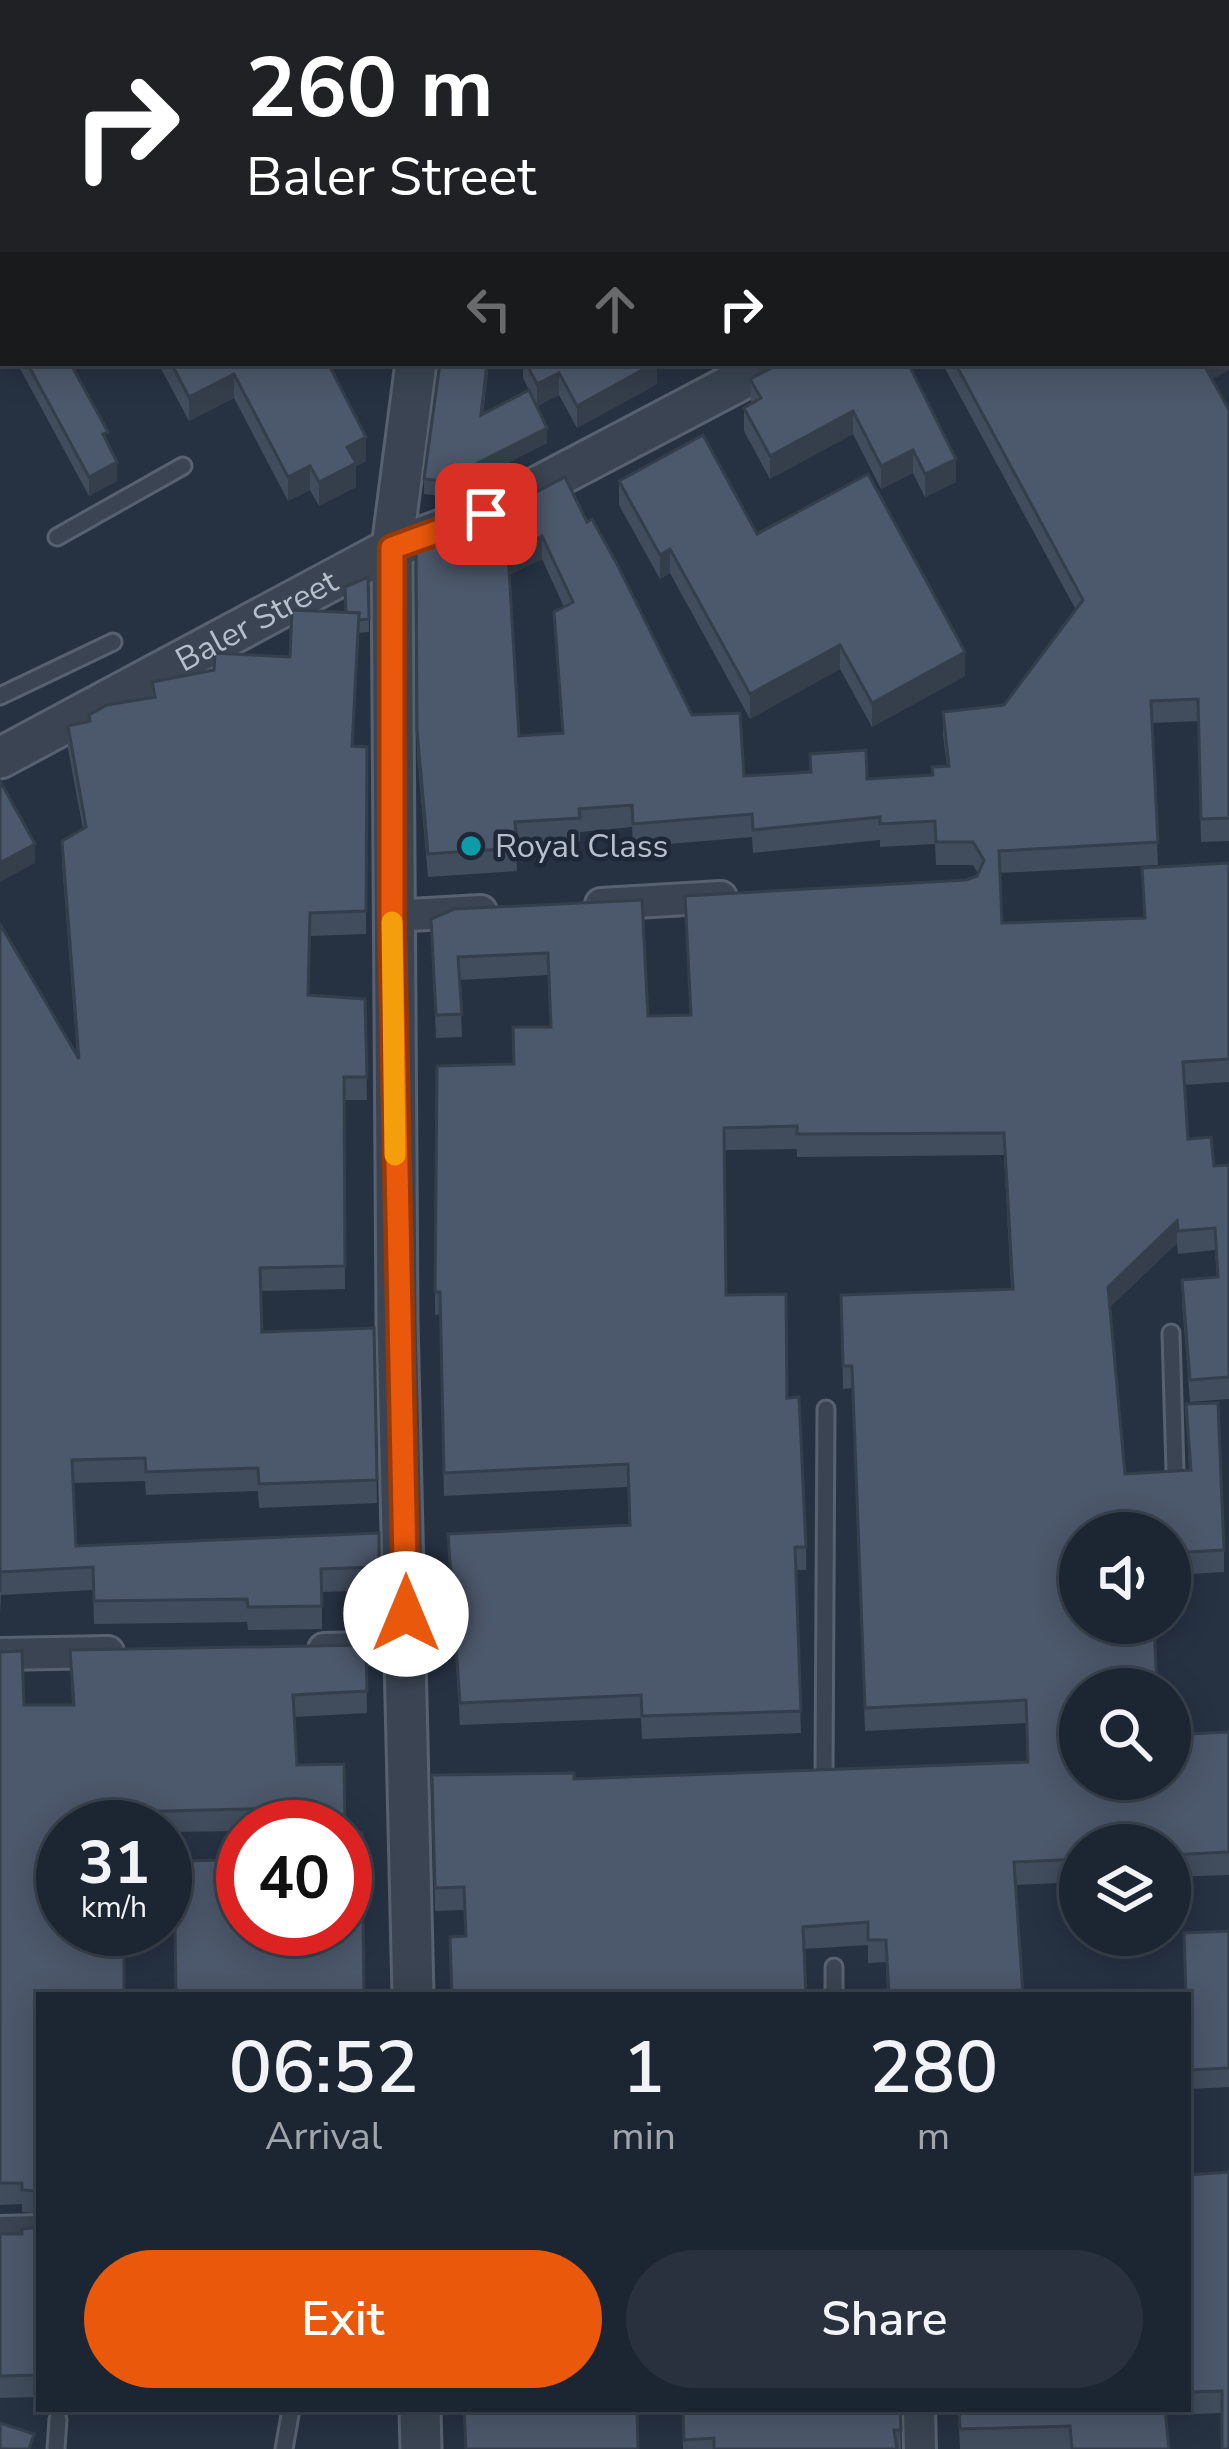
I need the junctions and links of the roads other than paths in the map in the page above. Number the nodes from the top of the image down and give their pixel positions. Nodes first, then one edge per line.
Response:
1 (411, 366) edge
2 (766, 366) edge
3 (183, 466) dead end
4 (57, 537) dead end
5 (392, 548) junction
6 (113, 642) dead end
7 (0, 697) edge
8 (0, 758) edge
9 (750, 895) edge
10 (559, 907) edge
11 (511, 909) edge
12 (392, 916) junction
13 (1171, 1334) dead end
14 (826, 1409) dead end
15 (1175, 1414) junction
16 (1193, 1414) edge
17 (1175, 1471) edge
18 (406, 1647) junction
19 (286, 1649) edge
20 (143, 1652) edge
21 (0, 1654) edge
22 (824, 1772) edge
23 (834, 1966) dead end
24 (412, 1992) edge
25 (834, 1992) edge
26 (36, 2231) edge
27 (0, 2232) edge
28 (420, 2412) edge
29 (919, 2412) edge
30 (290, 2415) dead end
31 (58, 2419) dead end
32 (56, 2449) edge
33 (284, 2449) edge
34 (421, 2449) edge
35 (920, 2449) edge

1 - 5 street
2 - 5 street, Baler Street
3 - 4 lane
5 - 8 street, Baler Street
5 - 12 street
6 - 7 lane
9 - 10 street
11 - 12 street
12 - 18 street
13 - 15 lane
14 - 22 lane
15 - 16 lane
15 - 17 lane
18 - 19 street
18 - 24 street
20 - 21 street
23 - 25 lane
26 - 27 street
28 - 34 street
29 - 35 street
30 - 33 lane
31 - 32 lane

